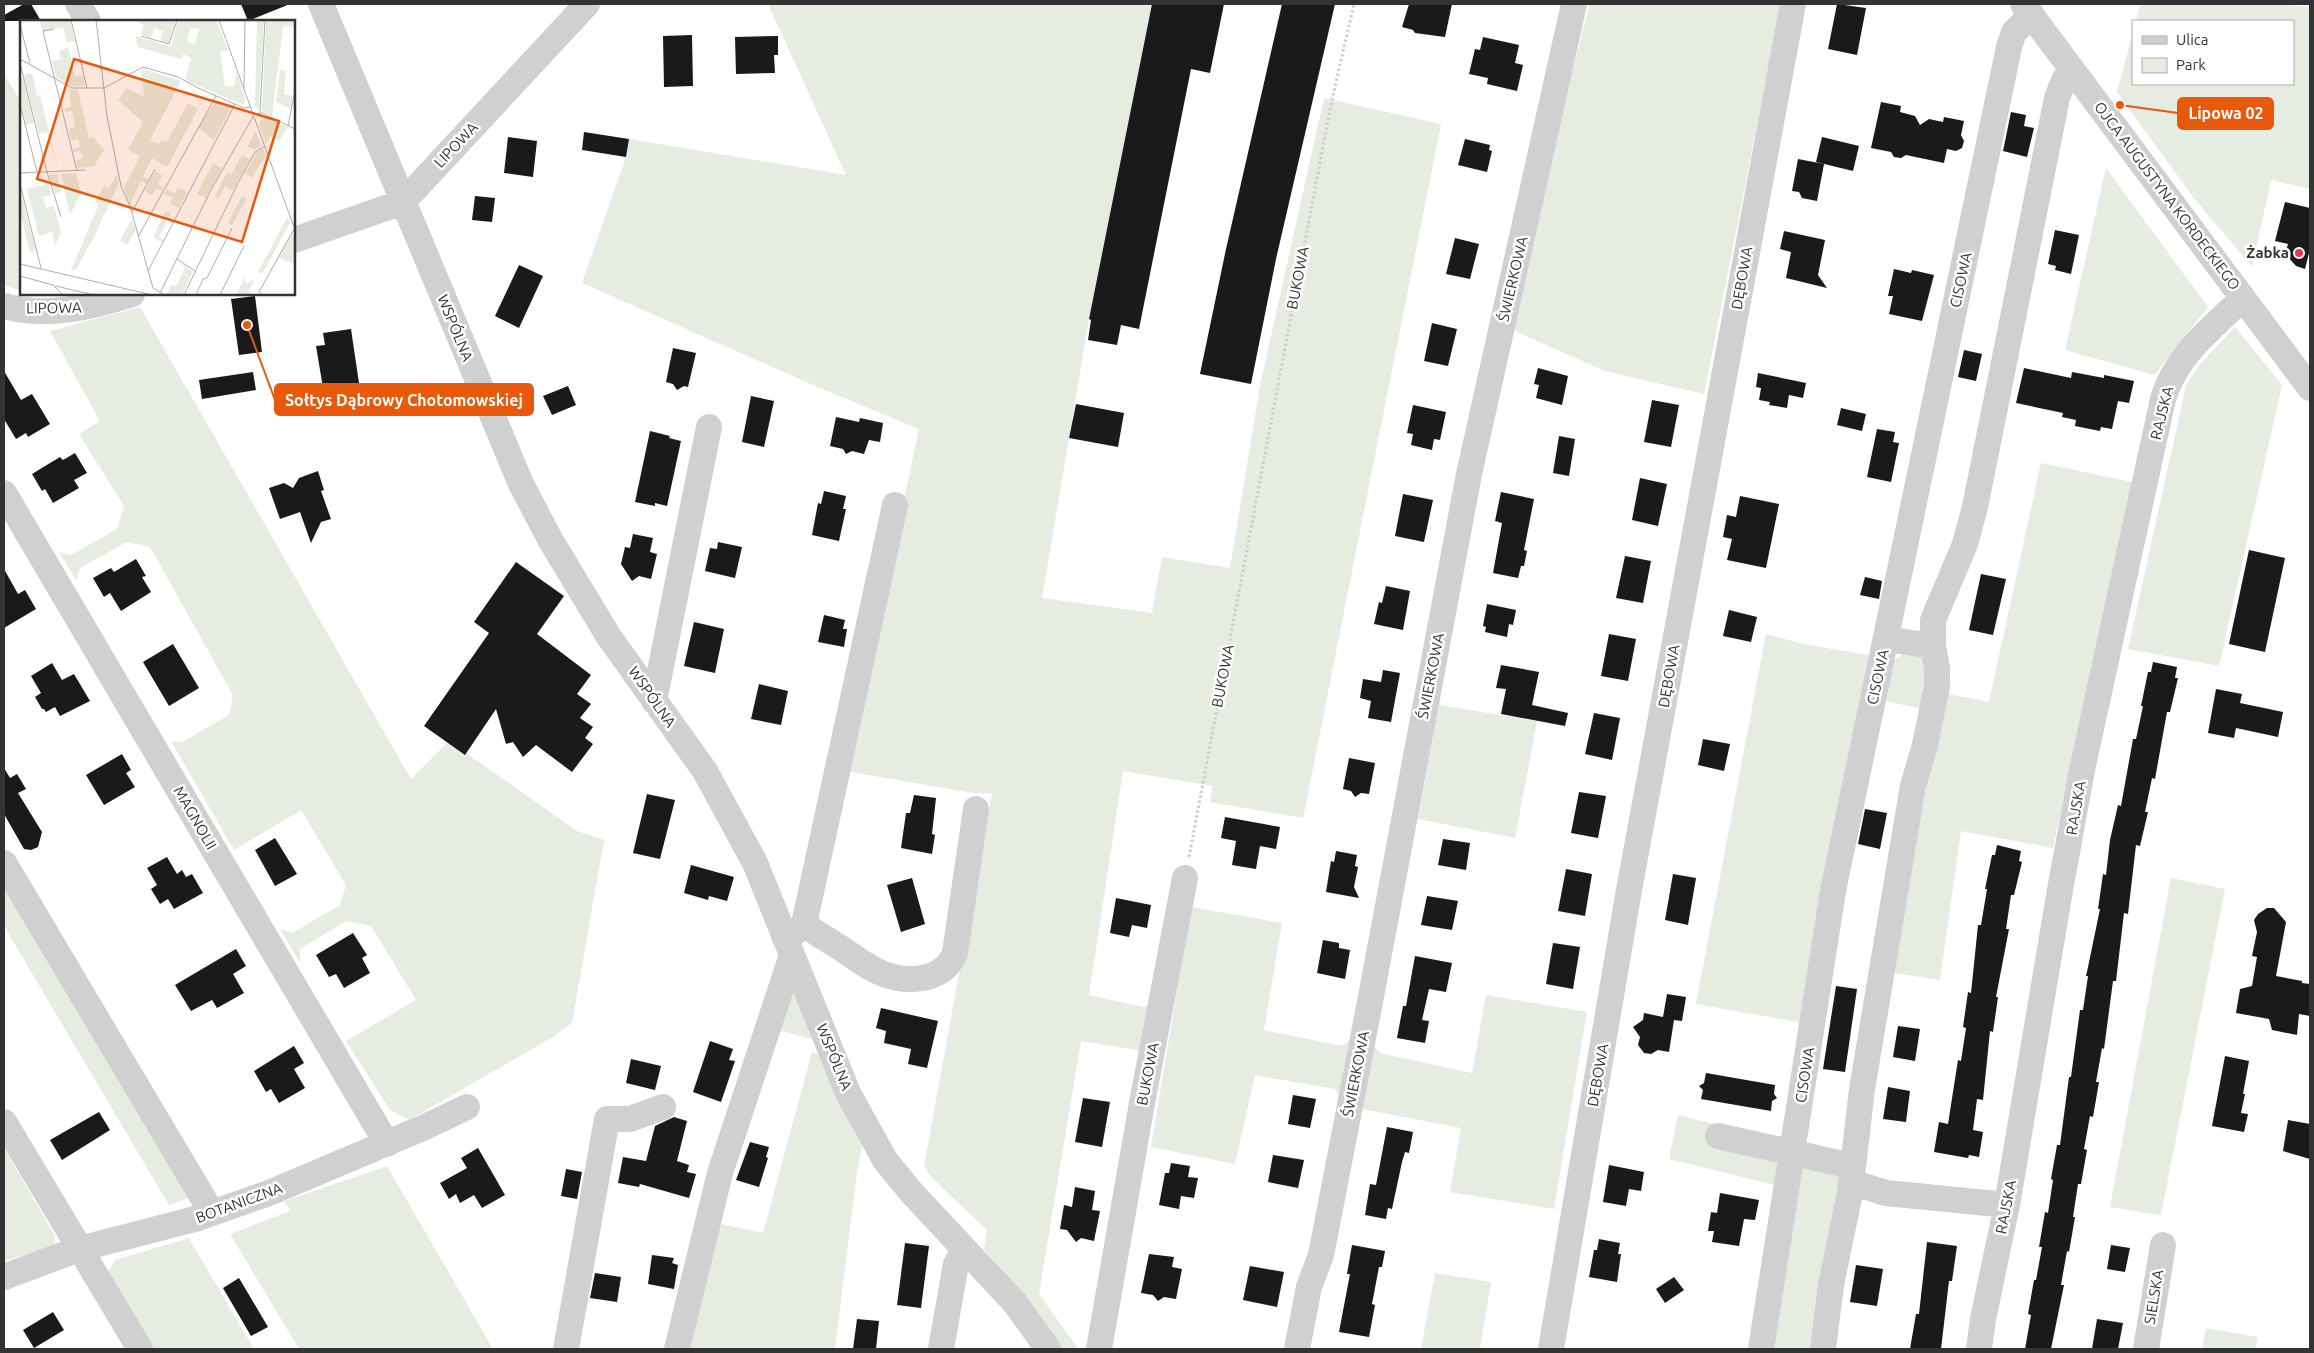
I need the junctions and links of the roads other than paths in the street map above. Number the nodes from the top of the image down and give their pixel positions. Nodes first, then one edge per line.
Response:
1 (78, 4) edge
2 (321, 4) edge
3 (587, 4) edge
4 (1574, 4) edge
5 (1793, 4) edge
6 (2026, 7) edge
7 (87, 20) edge
8 (2074, 72) junction
9 (403, 202) junction
10 (295, 240) edge
11 (128, 295) edge
12 (2243, 298) junction
13 (4, 306) edge
14 (2310, 388) edge
15 (709, 427) dead end
16 (4, 493) edge
17 (895, 505) dead end
18 (1886, 640) junction
19 (1933, 646) junction
20 (654, 701) junction
21 (976, 809) dead end
22 (4, 863) edge
23 (1185, 878) road end
24 (793, 938) junction
25 (467, 1107) dead end
26 (663, 1107) dead end
27 (4, 1122) edge
28 (1718, 1136) dead end
29 (387, 1144) junction
30 (1792, 1154) junction
31 (1852, 1174) junction
32 (2008, 1205) junction
33 (212, 1213) junction
34 (2163, 1244) dead end
35 (964, 1248) junction
36 (79, 1249) junction
37 (4, 1277) edge
38 (140, 1349) edge
39 (566, 1349) edge
40 (677, 1349) edge
41 (941, 1349) edge
42 (1048, 1349) edge
43 (1099, 1349) edge
44 (1297, 1349) edge
45 (1551, 1349) edge
46 (1760, 1349) edge
47 (1824, 1349) edge
48 (1979, 1349) edge
49 (2146, 1349) edge

1 - 7 street
2 - 9 street, WSPÓLNA
3 - 9 street, LIPOWA
4 - 44 street, ŚWIERKOWA
5 - 45 street, DĘBOWA
6 - 8 street, OJCA AUGUSTYNA KORDECKIEGO
6 - 18 street, CISOWA
8 - 12 street, OJCA AUGUSTYNA KORDECKIEGO
8 - 19 street
9 - 10 street, LIPOWA
9 - 20 street, WSPÓLNA
11 - 13 street, LIPOWA
12 - 14 street, OJCA AUGUSTYNA KORDECKIEGO
12 - 32 street, RAJSKA
15 - 20 street
16 - 29 street, MAGNOLII
17 - 24 street
18 - 19 street
18 - 30 street, CISOWA
19 - 31 street
20 - 24 street, WSPÓLNA
21 - 24 street
22 - 33 street
23 - 43 street, BUKOWA
24 - 35 street, WSPÓLNA
24 - 40 street
25 - 29 street, BOTANICZNA
26 - 39 street
27 - 36 street
28 - 30 street
29 - 33 street, BOTANICZNA
30 - 31 street
30 - 46 street, CISOWA
31 - 32 street
31 - 47 street
32 - 48 street, RAJSKA
33 - 36 street, BOTANICZNA
34 - 49 street, SIELSKA
35 - 41 street
35 - 42 street, WSPÓLNA
36 - 37 street, BOTANICZNA
36 - 38 street

